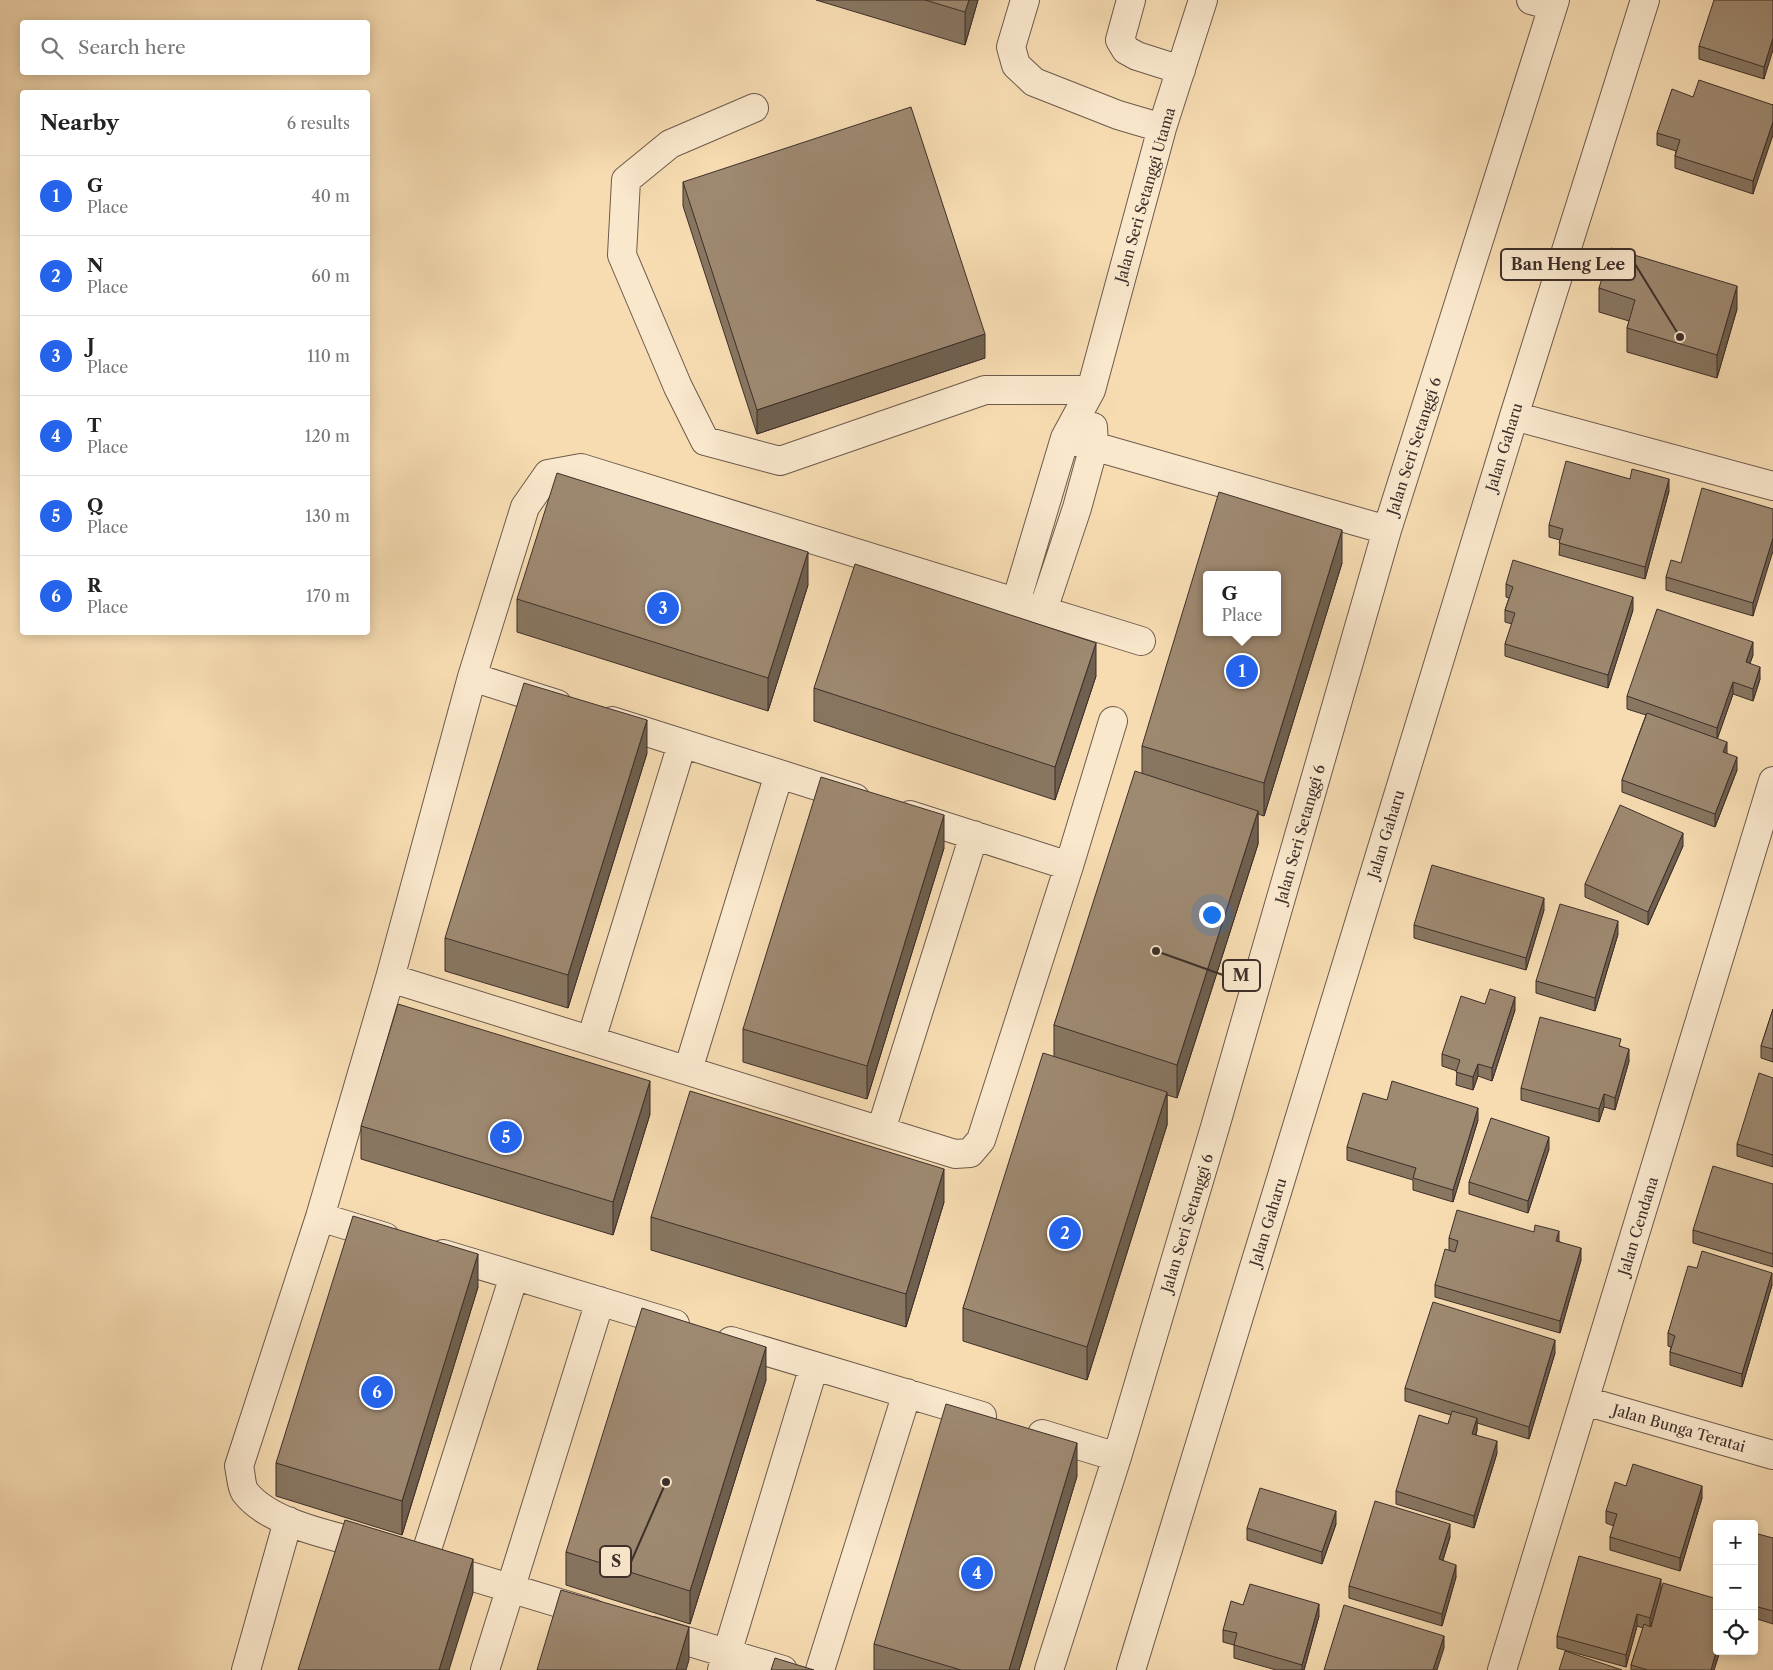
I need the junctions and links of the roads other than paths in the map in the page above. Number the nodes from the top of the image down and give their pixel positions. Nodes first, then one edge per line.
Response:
1 (1025, 0) edge
2 (1132, 0) edge
3 (1203, 0) edge
4 (1645, 0) edge
5 (1546, 2) edge
6 (1181, 70) junction
7 (754, 108) dead end
8 (1162, 128) junction
9 (1091, 390) junction
10 (1514, 416) junction
11 (1065, 438) junction
12 (1094, 446) junction
13 (1773, 486) edge
14 (1387, 530) junction
15 (1016, 602) junction
16 (1043, 610) junction
17 (1141, 641) dead end
18 (472, 677) junction
19 (1113, 721) dead end
20 (682, 744) junction
21 (779, 774) junction
22 (1773, 780) edge
23 (974, 835) junction
24 (1070, 866) junction
25 (390, 978) junction
26 (591, 1040) junction
27 (688, 1070) junction
28 (881, 1130) junction
29 (320, 1217) junction
30 (514, 1276) junction
31 (600, 1301) junction
32 (814, 1366) junction
33 (907, 1393) junction
34 (1585, 1401) junction
35 (1773, 1455) edge
36 (1117, 1456) junction
37 (288, 1521) junction
38 (423, 1562) junction
39 (508, 1588) junction
40 (724, 1662) edge
41 (246, 1670) edge
42 (485, 1670) edge
43 (783, 1670) edge
44 (820, 1670) edge
45 (1049, 1670) edge
46 (1131, 1670) edge
47 (1502, 1670) edge

1 - 8 street
2 - 6 street
3 - 6 street, Jalan Seri Setanggi Utama
4 - 10 street, Jalan Gaharu
5 - 14 street, Jalan Seri Setanggi 6
6 - 8 street, Jalan Seri Setanggi Utama
7 - 9 street
8 - 9 street, Jalan Seri Setanggi Utama
9 - 11 street, Jalan Seri Setanggi Utama
9 - 12 street, Jalan Seri Setanggi Utama
10 - 13 street
10 - 46 street, Jalan Gaharu
11 - 12 street
11 - 15 street, Jalan Seri Setanggi Utama
12 - 14 street
12 - 16 street, Jalan Seri Setanggi Utama
14 - 36 street, Jalan Seri Setanggi 6
15 - 16 street
15 - 18 street
16 - 17 street
18 - 20 street
18 - 25 street
19 - 24 street
20 - 21 street
20 - 26 street
21 - 23 street
21 - 27 street
22 - 34 street, Jalan Cendana
23 - 24 street
23 - 28 street
24 - 28 street
25 - 26 street
25 - 29 street
26 - 27 street
27 - 28 street
29 - 30 street
29 - 37 street
30 - 31 street
30 - 38 street
31 - 32 street
31 - 39 street
32 - 33 street
32 - 40 street
33 - 36 street
33 - 44 street
34 - 35 street, Jalan Bunga Teratai
34 - 47 street, Jalan Cendana
36 - 45 street, Jalan Seri Setanggi 6
37 - 38 street
37 - 41 street
38 - 39 street
39 - 40 street
39 - 42 street
40 - 43 street

